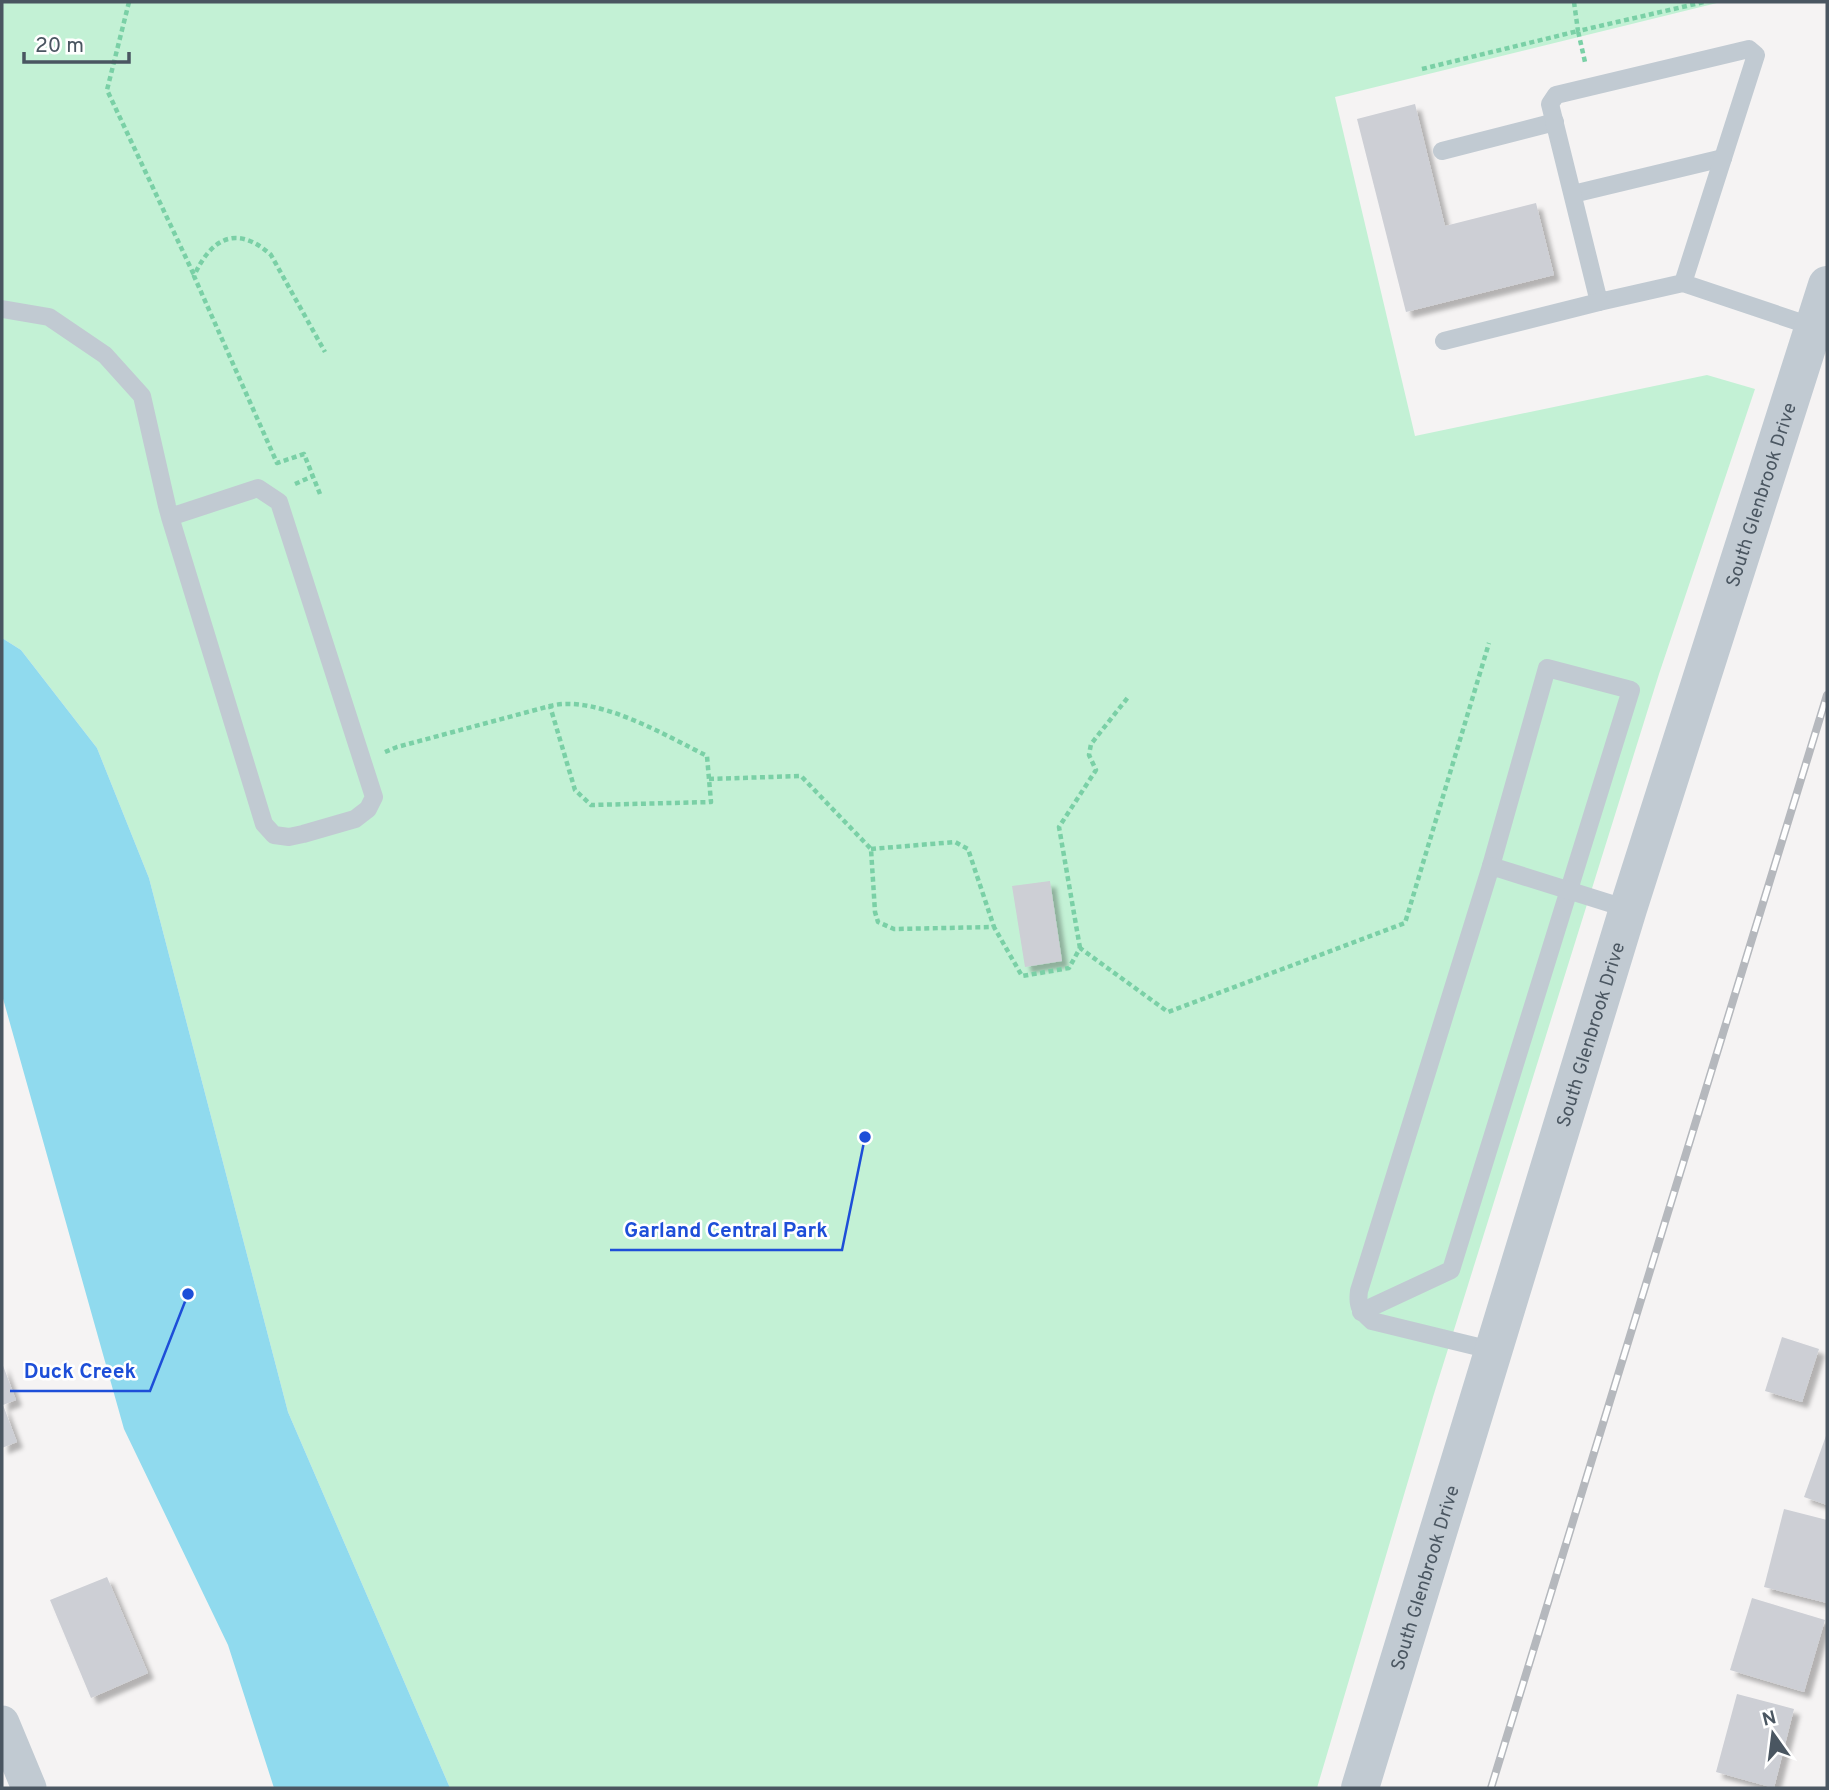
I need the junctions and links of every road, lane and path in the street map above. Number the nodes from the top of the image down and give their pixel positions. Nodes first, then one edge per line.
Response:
1 (129, 2) edge
2 (1574, 2) edge
3 (1704, 2) edge
4 (1578, 31) junction
5 (1585, 63) dead end
6 (1422, 69) dead end
7 (1555, 122) junction
8 (1442, 151) dead end
9 (1723, 158) junction
10 (1573, 194) junction
11 (194, 276) junction
12 (1683, 283) junction
13 (1827, 285) edge
14 (1599, 302) junction
15 (2, 309) edge
16 (1814, 327) junction
17 (1444, 341) dead end
18 (325, 352) dead end
19 (320, 494) dead end
20 (170, 517) junction
21 (1489, 643) dead end
22 (1129, 696) dead end
23 (550, 706) junction
24 (397, 747) dead end
25 (709, 779) junction
26 (871, 849) junction
27 (1491, 866) junction
28 (1568, 890) junction
29 (1628, 909) junction
30 (994, 927) junction
31 (1080, 948) junction
32 (1361, 1312) junction
33 (1495, 1351) junction
34 (2, 1723) edge
35 (29, 1788) edge
36 (1360, 1788) edge

1 - 11 path
2 - 4 path
3 - 4 path
4 - 5 path
4 - 6 path
7 - 8 lane
7 - 9 lane
7 - 10 lane
9 - 10 lane
9 - 12 lane
10 - 14 lane
11 - 18 path
11 - 19 path
12 - 14 lane
12 - 16 lane
13 - 16 street, South Glenbrook Drive
14 - 17 lane
15 - 20 lane
16 - 29 street, South Glenbrook Drive
20 - 20 lane
21 - 31 path
22 - 31 path
23 - 24 path
23 - 25 path
23 - 25 path
25 - 26 path
26 - 30 path
26 - 30 path
27 - 28 lane
27 - 28 lane
27 - 32 lane
28 - 29 lane
28 - 32 lane
29 - 33 street, South Glenbrook Drive
30 - 31 path
32 - 33 lane
33 - 36 street, South Glenbrook Drive
34 - 35 street

